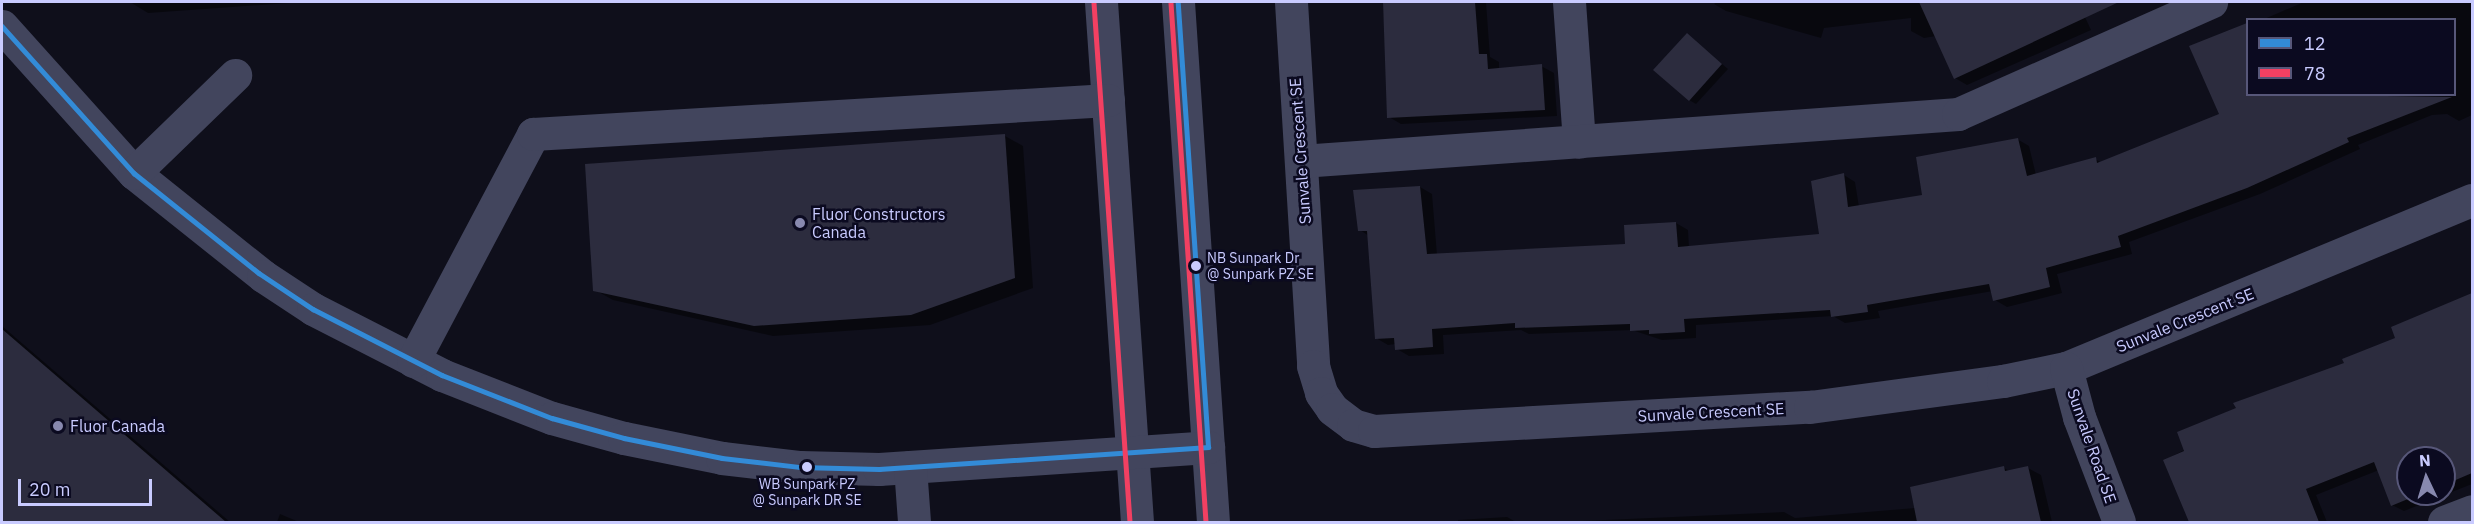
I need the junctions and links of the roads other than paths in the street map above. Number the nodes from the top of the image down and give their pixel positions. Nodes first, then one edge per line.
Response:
1 (1101, 2) edge
2 (1178, 2) edge
3 (1291, 2) edge
4 (1569, 2) edge
5 (2211, 2) edge
6 (2, 26) edge
7 (235, 75) dead end
8 (1108, 100) junction
9 (1579, 142) junction
10 (1301, 161) junction
11 (134, 173) junction
12 (2472, 200) edge
13 (413, 361) junction
14 (2066, 368) junction
15 (1208, 447) junction
16 (1132, 453) junction
17 (910, 467) junction
18 (2472, 511) edge
19 (914, 522) edge
20 (1137, 522) edge
21 (1214, 522) edge
22 (2119, 522) edge
23 (2445, 522) edge

1 - 8 street
2 - 15 street
3 - 10 street, Sunvale Crescent SE
4 - 9 street
5 - 9 street
6 - 11 street
7 - 11 street
8 - 13 street
8 - 16 street
9 - 10 street
10 - 14 street, Sunvale Crescent SE
11 - 13 street
12 - 14 street, Sunvale Crescent SE
13 - 17 street
14 - 22 street, Sunvale Road SE
15 - 16 street
15 - 21 street
16 - 17 street
16 - 20 street
17 - 19 street
18 - 23 street

